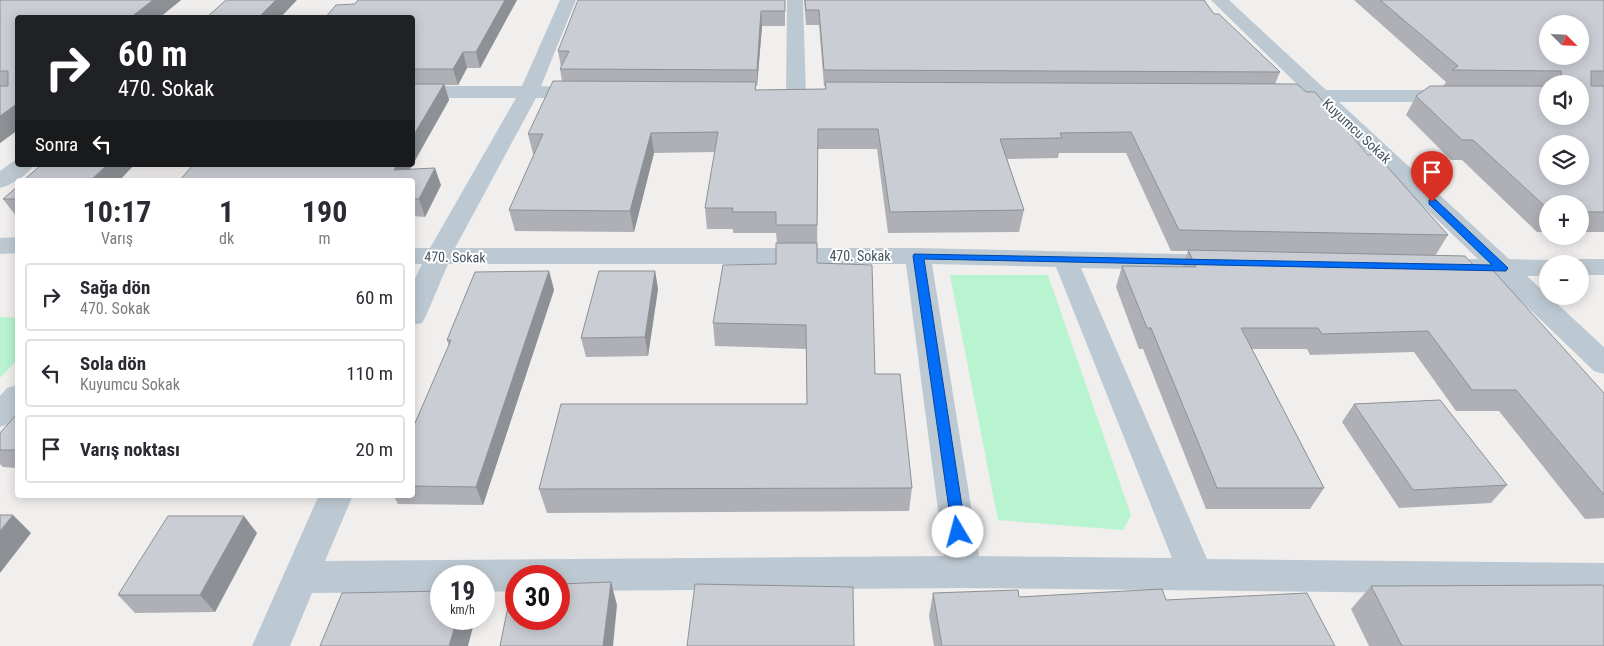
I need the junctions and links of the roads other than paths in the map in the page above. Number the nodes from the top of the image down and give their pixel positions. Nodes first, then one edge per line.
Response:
1 (568, 0) edge
2 (795, 0) edge
3 (1219, 0) edge
4 (415, 92) edge
5 (529, 92) junction
6 (598, 92) edge
7 (796, 94) edge
8 (1260, 96) edge
9 (1320, 96) junction
10 (1468, 96) edge
11 (20, 167) edge
12 (0, 181) edge
13 (0, 246) edge
14 (15, 246) edge
15 (415, 256) edge
16 (918, 256) junction
17 (438, 257) junction
18 (1066, 259) junction
19 (1244, 263) edge
20 (1433, 267) edge
21 (1589, 267) edge
22 (1604, 267) edge
23 (1502, 268) junction
24 (1539, 268) edge
25 (415, 309) edge
26 (1604, 364) edge
27 (15, 399) edge
28 (0, 415) edge
29 (335, 498) edge
30 (964, 572) junction
31 (1196, 574) junction
32 (300, 577) junction
33 (1604, 579) edge
34 (271, 646) edge

1 - 5 street
2 - 7 street
3 - 9 street, Kuyumcu Sokak
4 - 5 street
5 - 6 street
5 - 17 street
8 - 9 street
9 - 10 street
9 - 23 street, Kuyumcu Sokak
11 - 12 street
13 - 14 street
15 - 17 street, 470. Sokak
16 - 17 street, 470. Sokak
16 - 18 street, 470. Sokak
16 - 30 street
17 - 25 street
18 - 19 street, 470. Sokak
18 - 31 street
20 - 23 street
21 - 22 street
23 - 24 street
23 - 26 street, Kuyumcu Sokak
27 - 28 street
29 - 32 street
30 - 31 street
30 - 32 street
31 - 33 street
32 - 34 street

